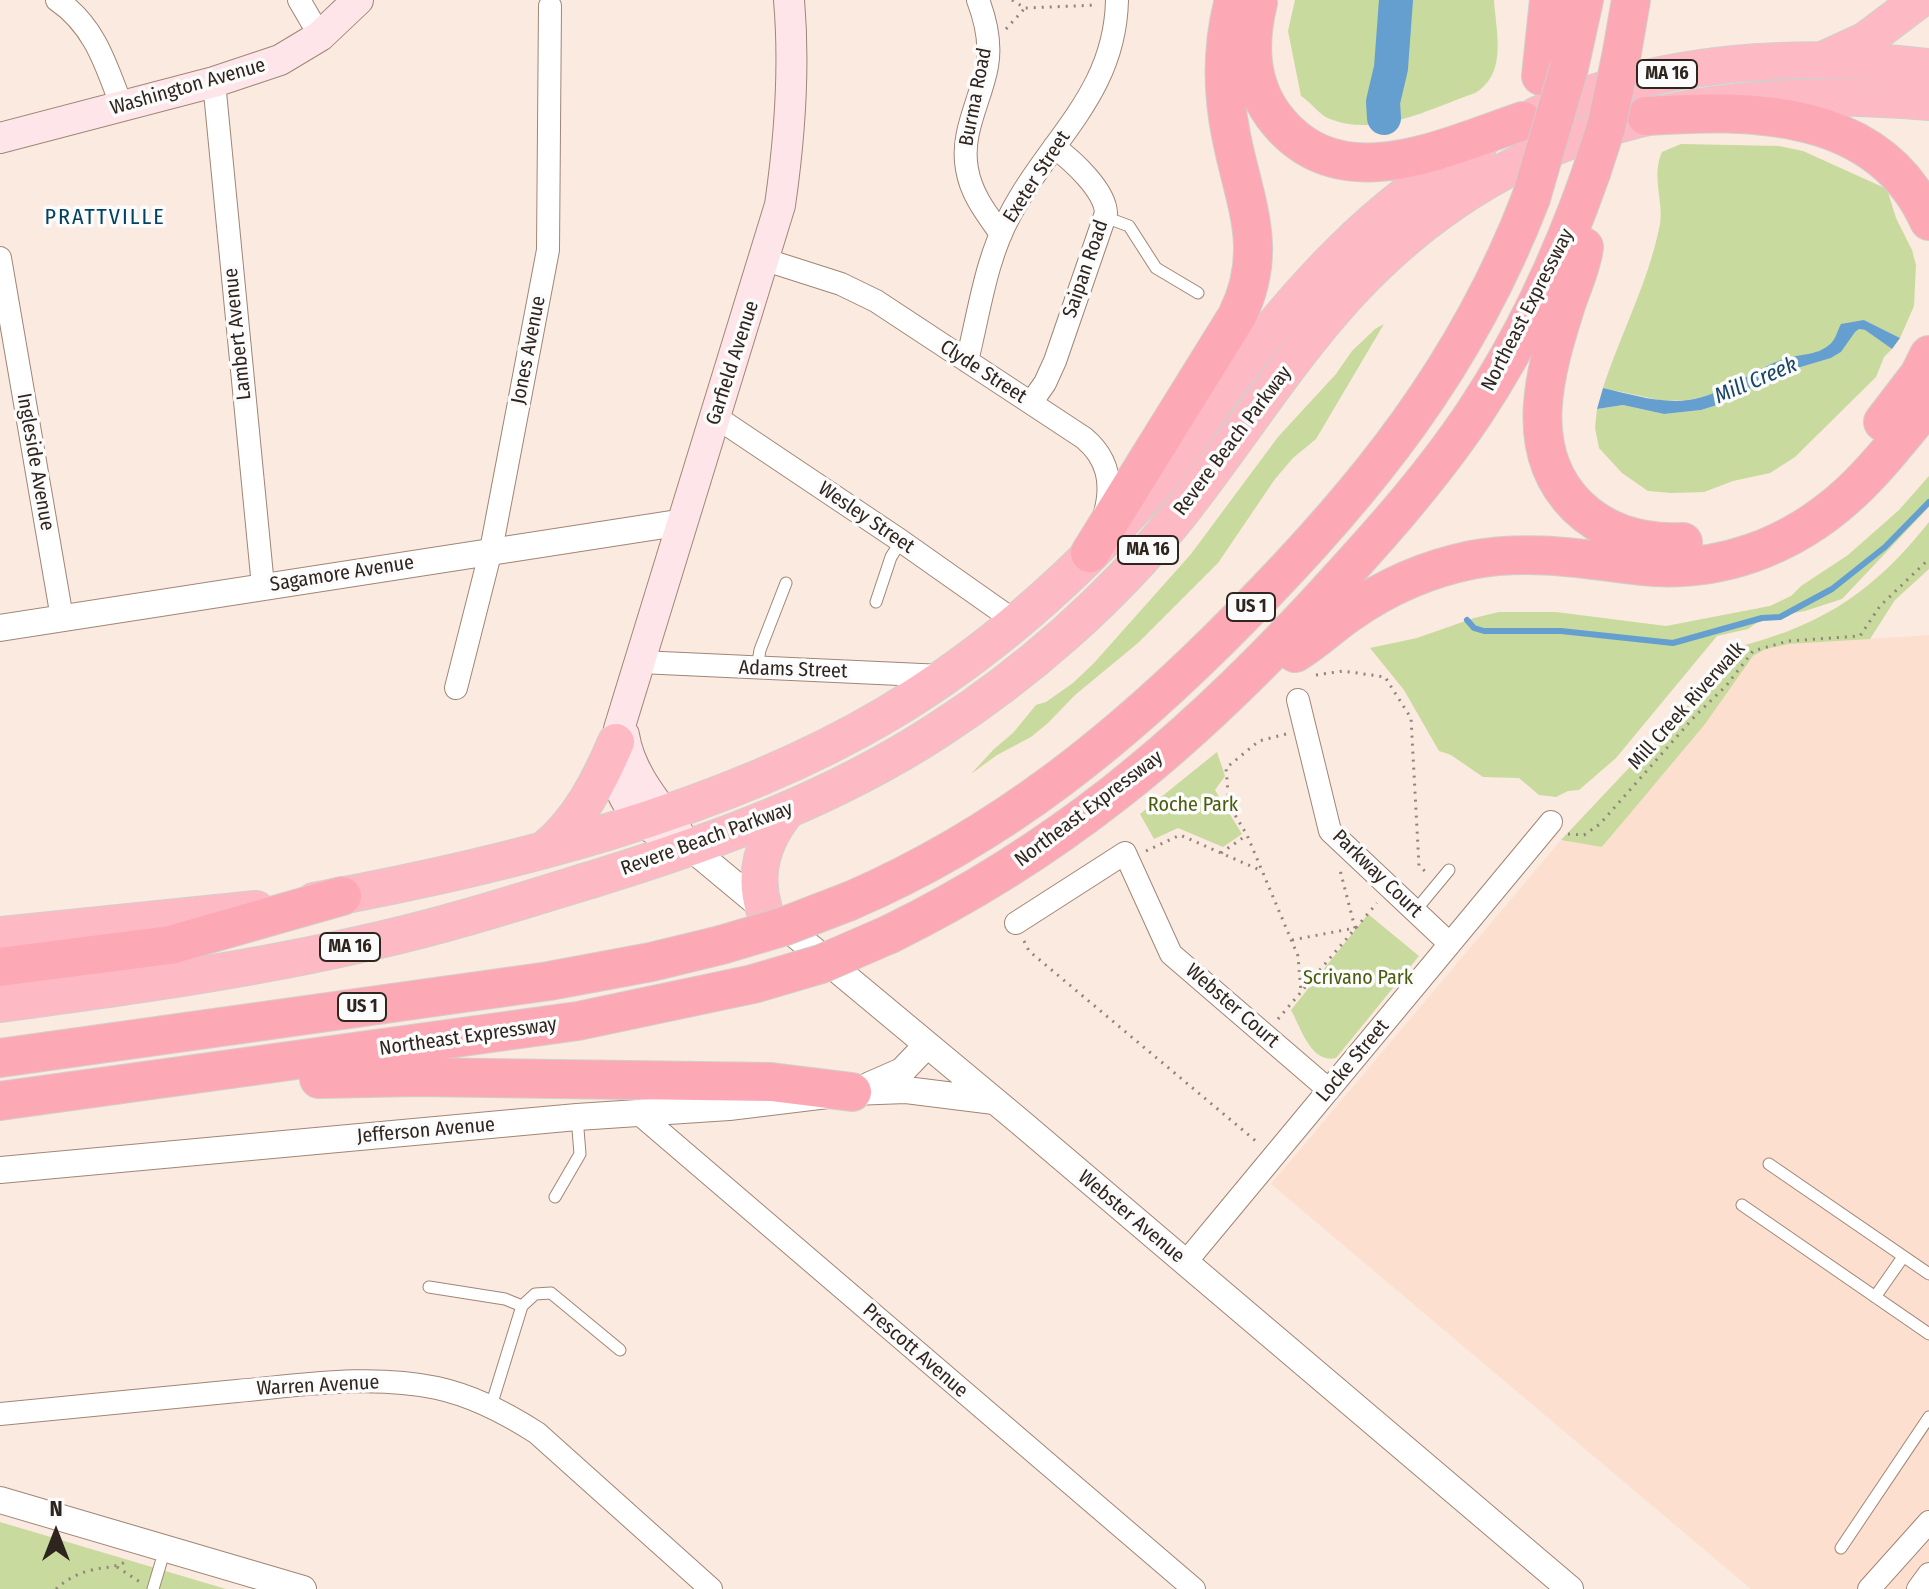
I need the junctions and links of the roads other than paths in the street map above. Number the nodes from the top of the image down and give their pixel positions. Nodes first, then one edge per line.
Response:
1 (57, 0) edge
2 (299, 0) edge
3 (358, 0) edge
4 (789, 0) edge
5 (978, 0) edge
6 (1234, 0) edge
7 (1259, 0) edge
8 (1549, 0) edge
9 (1584, 0) edge
10 (1631, 0) edge
11 (1919, 0) edge
12 (1117, 2) edge
13 (550, 6) dead end
14 (320, 36) junction
15 (1817, 60) junction
16 (1929, 67) edge
17 (1555, 72) junction
18 (214, 82) junction
19 (1929, 102) edge
20 (122, 107) junction
21 (1646, 116) junction
22 (1523, 121) junction
23 (0, 138) edge
24 (1054, 147) junction
25 (1591, 173) junction
26 (1105, 217) junction
27 (1929, 221) edge
28 (1001, 234) junction
29 (0, 258) edge
30 (766, 260) junction
31 (1198, 293) dead end
32 (1929, 355) edge
33 (967, 361) junction
34 (1031, 403) junction
35 (1929, 404) edge
36 (716, 417) junction
37 (684, 522) junction
38 (901, 541) junction
39 (491, 550) junction
40 (1090, 553) junction
41 (786, 583) dead end
42 (263, 586) junction
43 (876, 602) dead end
44 (62, 618) junction
45 (1016, 622) junction
46 (0, 628) edge
47 (640, 662) junction
48 (757, 669) junction
49 (947, 676) junction
50 (456, 688) dead end
51 (1225, 696) junction
52 (1298, 700) road end
53 (620, 730) junction
54 (785, 813) junction
55 (653, 817) junction
56 (1551, 822) road end
57 (691, 848) junction
58 (544, 850) junction
59 (1449, 870) dead end
60 (342, 896) junction
61 (764, 909) junction
62 (1415, 911) junction
63 (1016, 923) road end
64 (0, 935) edge
65 (1450, 944) junction
66 (0, 967) edge
67 (0, 1004) edge
68 (927, 1045) junction
69 (0, 1058) edge
70 (237, 1069) junction
71 (1329, 1090) junction
72 (852, 1092) junction
73 (0, 1101) edge
74 (994, 1101) junction
75 (637, 1112) junction
76 (577, 1117) junction
77 (1769, 1164) dead end
78 (0, 1170) edge
79 (555, 1197) dead end
80 (1742, 1205) dead end
81 (1903, 1257) junction
82 (1185, 1263) junction
83 (1929, 1274) edge
84 (429, 1287) dead end
85 (1875, 1297) junction
86 (522, 1306) junction
87 (1929, 1334) edge
88 (620, 1350) dead end
89 (491, 1406) junction
90 (0, 1414) edge
91 (1929, 1417) edge
92 (0, 1500) edge
93 (1929, 1522) edge
94 (1841, 1548) dead end
95 (165, 1549) junction
96 (1929, 1574) edge
97 (148, 1586) edge
98 (303, 1589) edge
99 (711, 1589) edge
100 (1194, 1589) edge
101 (1570, 1589) edge
102 (1869, 1589) edge
103 (1918, 1589) edge

1 - 20 street
2 - 14 street
3 - 14 main road, Washington Avenue
4 - 30 main road, Garfield Avenue
5 - 28 street, Burma Road
6 - 40 highway
7 - 22 highway
8 - 17 highway
9 - 17 highway, Northeast Expressway / US 1
10 - 25 highway, Northeast Expressway / US 1, bridge
11 - 15 highway
12 - 24 street, Exeter Street
13 - 39 street, Jones Avenue
14 - 18 main road, Washington Avenue
15 - 16 highway, Revere Beach Parkway / MA 16
15 - 22 highway, Revere Beach Parkway / MA 16
17 - 69 highway, Northeast Expressway / US 1, bridge
18 - 20 main road, Washington Avenue
18 - 42 street, Lambert Avenue
19 - 21 highway, Revere Beach Parkway / MA 16
20 - 23 main road, Washington Avenue
21 - 27 highway
21 - 54 highway, Revere Beach Parkway / MA 16
22 - 40 highway, Revere Beach Parkway / MA 16
24 - 26 street, Saipan Road
24 - 28 street, Exeter Street
25 - 32 highway
25 - 51 highway, Northeast Expressway / US 1
26 - 31 lane
26 - 34 street, Saipan Road
28 - 33 street, Exeter Street
29 - 44 street, Ingleside Avenue
30 - 33 street, Clyde Street
30 - 36 main road, Garfield Avenue
33 - 34 street, Clyde Street
34 - 40 street, Clyde Street
35 - 51 highway
36 - 37 main road, Garfield Avenue
36 - 38 street, Wesley Street
37 - 39 street, Sagamore Avenue
37 - 47 main road, Garfield Avenue
38 - 43 lane
38 - 45 street, Wesley Street
39 - 42 street, Sagamore Avenue
39 - 50 street, Jones Avenue
40 - 45 highway, Revere Beach Parkway / MA 16
41 - 48 lane
42 - 44 street, Sagamore Avenue
44 - 46 street, Sagamore Avenue
45 - 49 highway, Revere Beach Parkway / MA 16
47 - 48 street, Adams Street
47 - 53 main road, Garfield Avenue
48 - 49 street, Adams Street
49 - 55 highway, Revere Beach Parkway / MA 16
51 - 70 highway, Northeast Expressway / US 1, bridge
52 - 62 street, Parkway Court
53 - 55 main road, Garfield Avenue
53 - 58 highway
54 - 57 highway, Revere Beach Parkway / MA 16
54 - 61 highway
55 - 57 main road, Garfield Avenue
55 - 58 highway, Revere Beach Parkway / MA 16
56 - 65 street, Locke Street
57 - 61 street, Webster Avenue
57 - 67 highway, Revere Beach Parkway / MA 16
58 - 60 highway, Revere Beach Parkway / MA 16
59 - 62 lane
60 - 64 highway, Revere Beach Parkway / MA 16
60 - 66 highway
61 - 68 street, Webster Avenue
62 - 65 street, Parkway Court
63 - 71 street, Webster Court
65 - 71 street, Locke Street
68 - 72 street, Jefferson Avenue
68 - 74 street, Webster Avenue
70 - 72 highway
70 - 73 highway, Northeast Expressway / US 1
71 - 82 street, Locke Street
72 - 74 street, Jefferson Avenue
72 - 75 street, Jefferson Avenue
74 - 82 street, Webster Avenue
75 - 76 street, Jefferson Avenue
75 - 100 street, Prescott Avenue
76 - 78 street, Jefferson Avenue
76 - 79 lane
77 - 81 lane
80 - 85 lane
81 - 83 lane
81 - 85 lane
82 - 101 street, Webster Avenue
84 - 86 lane
85 - 87 lane
86 - 88 lane
86 - 89 lane
89 - 90 street, Warren Avenue
89 - 99 street, Warren Avenue
91 - 94 lane
92 - 95 street
93 - 102 street
95 - 97 lane
95 - 98 street
96 - 103 street

